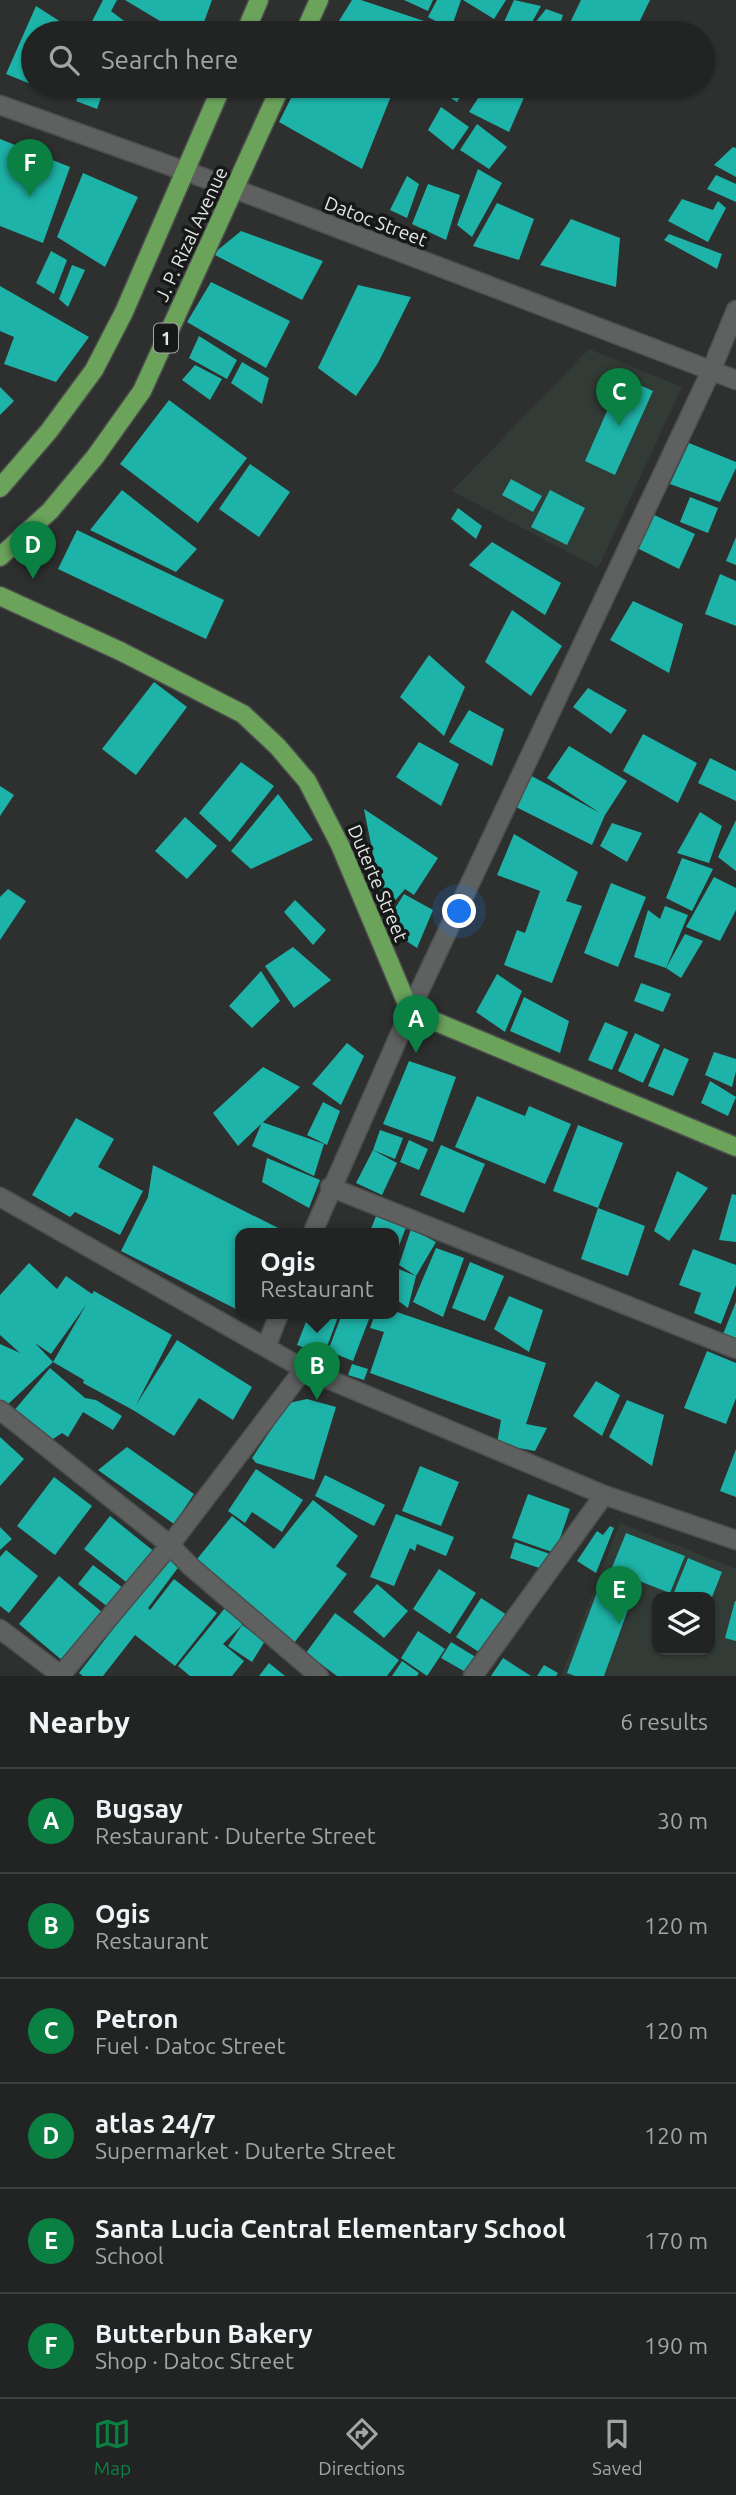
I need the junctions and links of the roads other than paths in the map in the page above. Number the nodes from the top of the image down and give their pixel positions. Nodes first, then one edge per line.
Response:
1 (260, 0) edge
2 (318, 0) edge
3 (250, 21) edge
4 (309, 21) edge
5 (217, 98) edge
6 (276, 98) edge
7 (0, 105) edge
8 (185, 172) junction
9 (234, 189) junction
10 (736, 310) edge
11 (711, 372) junction
12 (736, 380) edge
13 (0, 488) edge
14 (0, 557) edge
15 (0, 596) edge
16 (410, 1011) junction
17 (736, 1147) edge
18 (330, 1187) junction
19 (0, 1197) edge
20 (314, 1228) edge
21 (277, 1319) edge
22 (266, 1347) junction
23 (736, 1349) edge
24 (304, 1369) junction
25 (0, 1410) edge
26 (604, 1495) junction
27 (736, 1540) edge
28 (170, 1545) junction
29 (0, 1629) edge
30 (62, 1676) edge
31 (319, 1676) edge
32 (473, 1676) edge

1 - 3 main road
2 - 4 main road
5 - 8 main road, J. P. Rizal Avenue
6 - 9 main road, J. P. Rizal Avenue / 1
7 - 8 street, Datoc Street
8 - 9 street, Datoc Street
8 - 13 main road, J. P. Rizal Avenue
9 - 11 street, Datoc Street
9 - 14 main road, J. P. Rizal Avenue / 1
10 - 11 street
11 - 12 street, Datoc Street
11 - 16 street
15 - 16 main road, Duterte Street
16 - 17 main road
16 - 18 street
18 - 20 street
18 - 23 street
19 - 22 street
21 - 22 street
22 - 24 street
24 - 26 street
24 - 28 street
25 - 28 street
26 - 27 street
26 - 32 street
28 - 30 street
28 - 31 street
29 - 30 street

